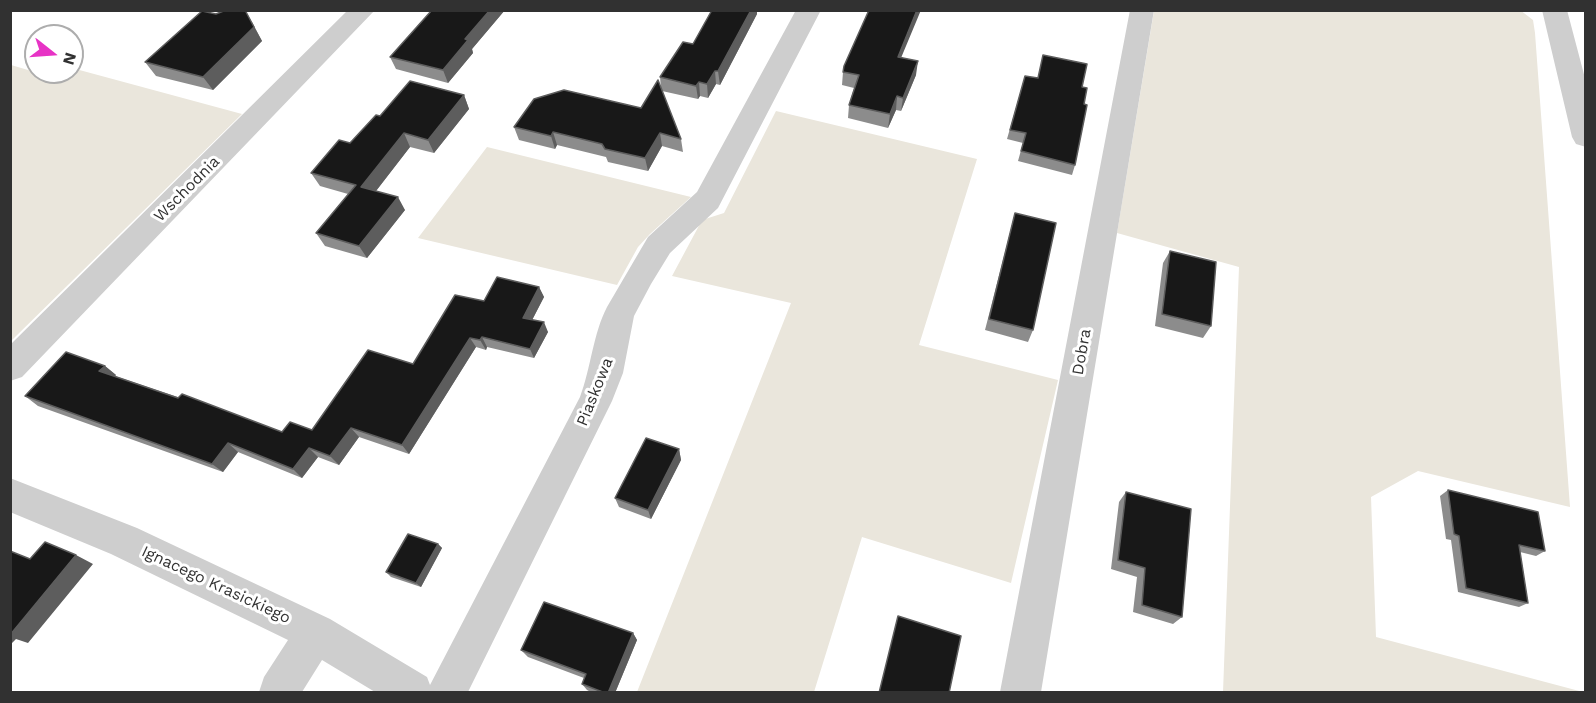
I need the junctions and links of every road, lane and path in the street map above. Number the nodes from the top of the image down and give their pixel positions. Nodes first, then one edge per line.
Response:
1 (363, 10) edge
2 (809, 10) edge
3 (1142, 10) edge
4 (1554, 10) edge
5 (1586, 137) edge
6 (10, 368) edge
7 (10, 495) edge
8 (316, 633) junction
9 (279, 693) edge
10 (412, 693) edge
11 (447, 693) edge
12 (1020, 693) edge

1 - 6 street, Wschodnia
2 - 11 street, Piaskowa
3 - 12 street, Dobra
4 - 5 street
7 - 8 street, Ignacego Krasickiego
8 - 9 street
8 - 10 street, Ignacego Krasickiego

